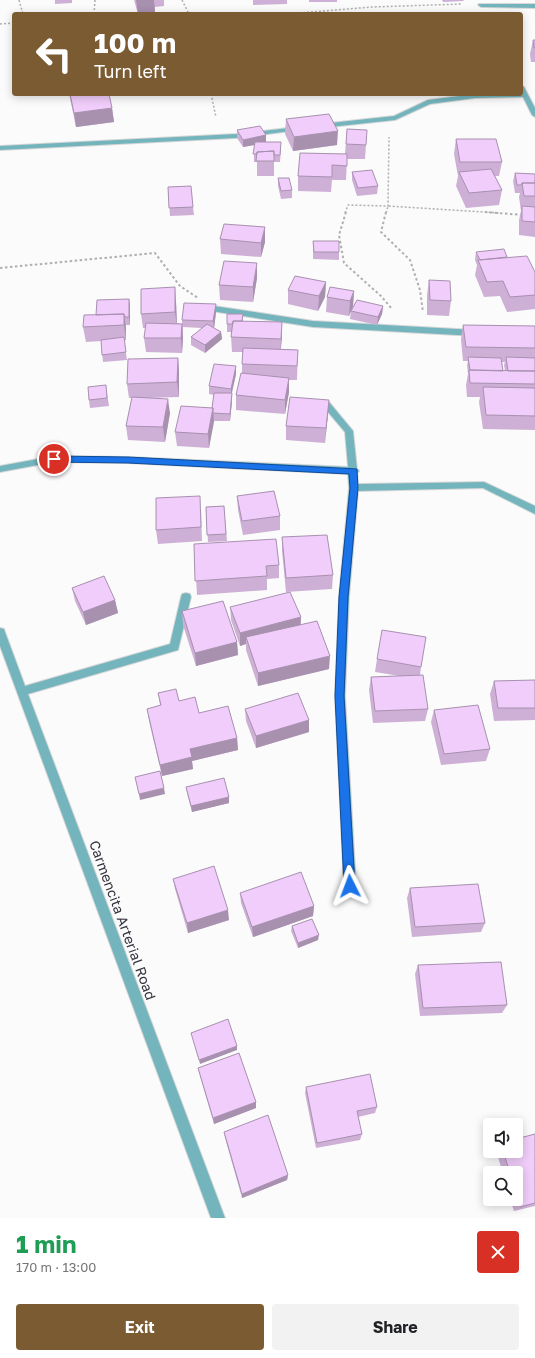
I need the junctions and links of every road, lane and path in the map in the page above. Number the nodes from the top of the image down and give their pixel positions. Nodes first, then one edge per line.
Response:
1 (19, 0) edge
2 (96, 0) edge
3 (182, 0) edge
4 (480, 2) edge
5 (535, 6) edge
6 (22, 12) edge
7 (94, 12) edge
8 (188, 12) edge
9 (310, 12) edge
10 (485, 12) edge
11 (0, 24) edge
12 (12, 24) edge
13 (523, 91) edge
14 (525, 95) joint
15 (211, 96) edge
16 (475, 96) edge
17 (535, 115) edge
18 (216, 117) dead end
19 (395, 118) junction
20 (0, 148) edge
21 (388, 206) junction
22 (528, 215) edge
23 (0, 268) edge
24 (214, 309) joint
25 (408, 329) junction
26 (426, 330) junction
27 (480, 333) edge
28 (326, 404) edge
29 (0, 469) edge
30 (354, 471) junction
31 (354, 488) junction
32 (535, 510) edge
33 (186, 597) dead end
34 (0, 632) edge
35 (22, 691) junction
36 (350, 886) dead end
37 (218, 1218) edge

1 - 6 path
2 - 7 path
3 - 8 path
4 - 5 street
4 - 9 path
4 - 10 street
11 - 12 path
13 - 14 street
14 - 17 street
15 - 18 path
16 - 19 street
19 - 20 street
19 - 21 path
21 - 22 path
21 - 25 path
21 - 26 path
23 - 24 path
24 - 25 street
25 - 26 street
26 - 27 street
28 - 30 street
29 - 30 street
30 - 31 street
31 - 32 street
31 - 36 street
33 - 35 street
34 - 35 street, Carmencita Arterial Road
35 - 37 street, Carmencita Arterial Road

